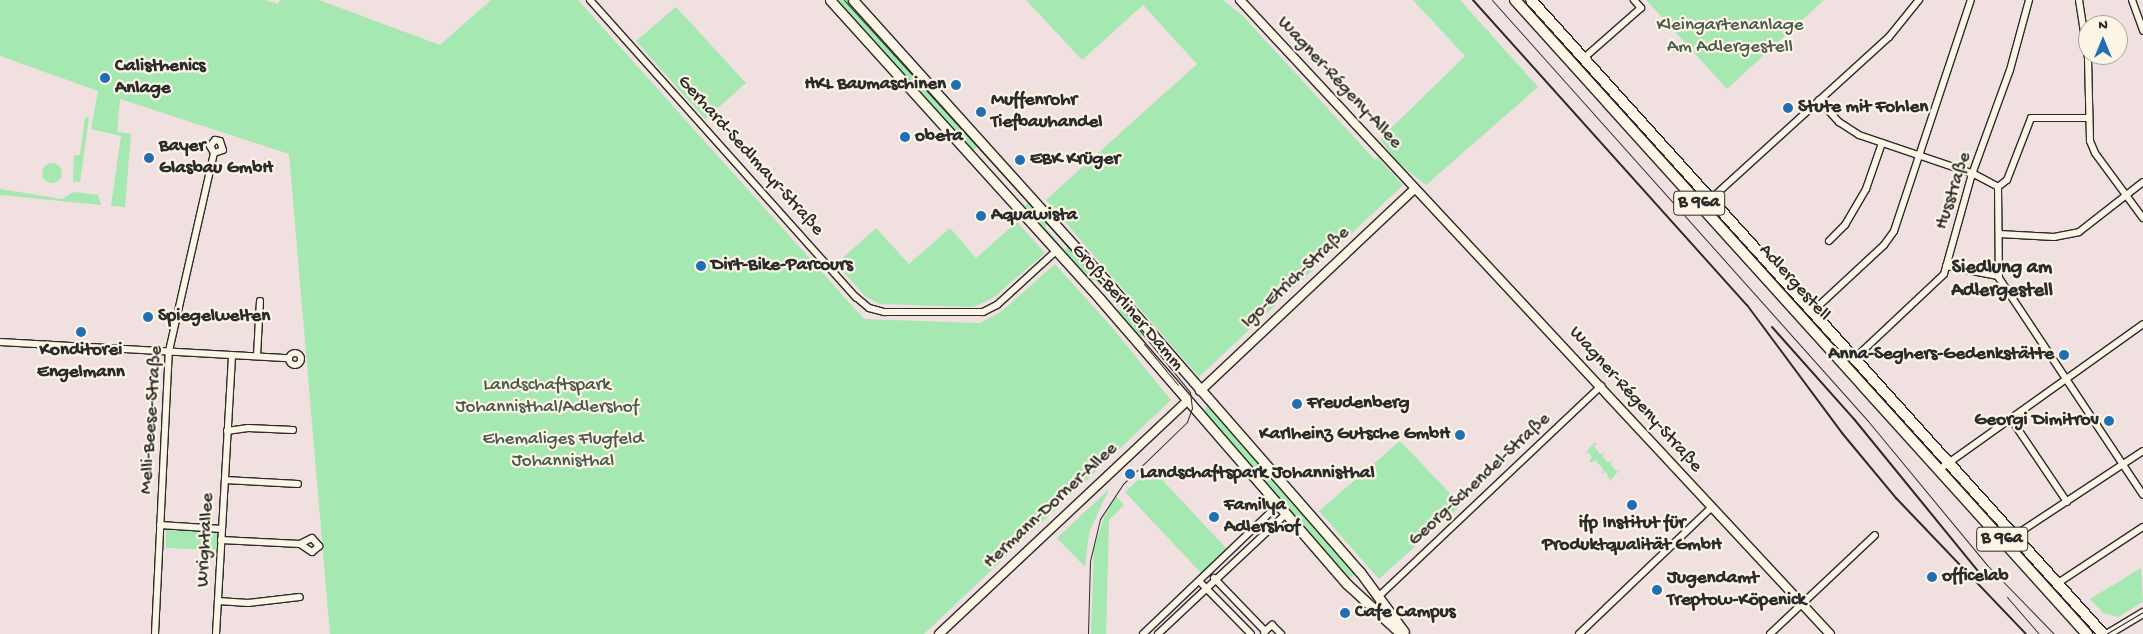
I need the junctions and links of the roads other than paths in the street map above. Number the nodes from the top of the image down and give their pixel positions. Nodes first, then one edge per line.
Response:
1 (590, 0) edge
2 (830, 0) edge
3 (853, 0) edge
4 (1240, 0) edge
5 (1515, 0) edge
6 (1531, 0) edge
7 (1634, 0) edge
8 (1919, 0) edge
9 (1971, 0) edge
10 (2029, 0) edge
11 (2079, 0) edge
12 (2132, 0) edge
13 (2143, 31) edge
14 (1584, 58) junction
15 (1819, 100) junction
16 (2088, 118) junction
17 (1882, 143) junction
18 (214, 153) dead end
19 (1920, 156) junction
20 (1974, 174) junction
21 (2143, 182) edge
22 (1998, 187) junction
23 (1414, 189) junction
24 (2126, 195) junction
25 (1710, 198) junction
26 (1702, 207) junction
27 (2143, 218) edge
28 (1999, 234) junction
29 (1829, 241) dead end
30 (1056, 251) junction
31 (1946, 266) junction
32 (1998, 276) junction
33 (260, 301) dead end
34 (1813, 311) junction
35 (2143, 324) edge
36 (0, 342) edge
37 (169, 351) junction
38 (232, 355) junction
39 (257, 356) junction
40 (289, 358) dead end
41 (1855, 358) junction
42 (2067, 379) junction
43 (1601, 386) junction
44 (1200, 390) junction
45 (1186, 402) junction
46 (2011, 419) junction
47 (293, 430) dead end
48 (227, 431) junction
49 (2143, 451) edge
50 (1949, 462) junction
51 (2123, 464) junction
52 (1940, 469) junction
53 (225, 480) junction
54 (298, 484) dead end
55 (2143, 495) edge
56 (2067, 502) junction
57 (1278, 506) junction
58 (1711, 508) junction
59 (1286, 514) junction
60 (160, 525) junction
61 (2143, 527) edge
62 (222, 529) junction
63 (1875, 535) dead end
64 (2014, 536) junction
65 (221, 540) junction
66 (300, 544) dead end
67 (1209, 572) junction
68 (1216, 580) junction
69 (1199, 582) junction
70 (2058, 582) junction
71 (1208, 588) junction
72 (300, 596) dead end
73 (1379, 596) junction
74 (218, 601) junction
75 (1802, 603) junction
76 (1368, 605) junction
77 (2143, 613) edge
78 (1264, 633) edge
79 (155, 634) edge
80 (216, 634) edge
81 (939, 634) edge
82 (1143, 634) edge
83 (1158, 634) edge
84 (1251, 634) edge
85 (1281, 634) edge
86 (1401, 634) edge
87 (1406, 634) edge
88 (1579, 634) edge
89 (1770, 634) edge
90 (1830, 634) edge
91 (2087, 634) edge
92 (2103, 634) edge
93 (2108, 634) edge

1 - 30 street, Gerhard-Sedlmayr-Straße
2 - 30 main road, Groß-Berliner Damm
3 - 44 main road, Groß-Berliner Damm
4 - 23 street, Wagner-Régeny-Allee
5 - 26 main road, Adlergestell / B 96a
6 - 14 main road, Adlergestell / B 96a
7 - 14 street
8 - 15 street
9 - 19 street
10 - 20 street, Husstraße
11 - 16 street
12 - 13 street
14 - 25 main road, Adlergestell / B 96a
15 - 17 street
15 - 25 street
16 - 22 street
16 - 24 street
17 - 19 street
17 - 29 street
18 - 37 street, Melli-Beese-Straße
19 - 20 street
19 - 34 street
20 - 22 street
20 - 31 street, Husstraße
21 - 24 street
22 - 28 street
23 - 43 street, Wagner-Régeny-Straße
23 - 44 street, Igo-Etrich-Straße
24 - 27 street
24 - 28 street
25 - 26 street
25 - 34 main road, Adlergestell / B 96a
26 - 52 main road, Adlergestell / B 96a
28 - 32 street
30 - 45 main road, Groß-Berliner Damm
31 - 32 street
31 - 41 street, Husstraße
32 - 42 street
33 - 39 street
34 - 41 main road, Adlergestell / B 96a
35 - 42 street
36 - 37 street
37 - 38 street
37 - 60 street, Melli-Beese-Straße
38 - 39 street
38 - 48 street, Wrightallee
39 - 40 street
41 - 50 main road, Adlergestell / B 96a
42 - 46 street
42 - 51 street
43 - 58 street, Wagner-Régeny-Straße
43 - 73 street, Georg-Schendel-Straße
44 - 45 main road
44 - 73 main road, Groß-Berliner Damm
45 - 57 main road, Groß-Berliner Damm
45 - 81 street, Hermann-Dorner-Allee
46 - 50 street
46 - 56 street
47 - 48 street
48 - 53 street, Wrightallee
49 - 51 street
50 - 52 street
50 - 64 main road, Adlergestell / B 96a
51 - 55 street
51 - 56 street
52 - 91 main road, Adlergestell / B 96a
53 - 54 street, Wrightallee
53 - 62 street, Wrightallee
56 - 64 street
57 - 59 main road, Groß-Berliner Damm
57 - 67 street
58 - 75 street, Wagner-Régeny-Straße
58 - 88 street
59 - 68 street
59 - 76 main road, Groß-Berliner Damm
60 - 62 street
60 - 79 street, Melli-Beese-Straße
61 - 70 street
62 - 65 street, Wrightallee
63 - 75 street
64 - 70 main road, Adlergestell / B 96a
65 - 66 street
65 - 74 street, Wrightallee
67 - 68 street
67 - 69 street
68 - 71 street
68 - 78 street
69 - 71 street
69 - 82 street
70 - 92 main road, Adlergestell / B 96a
71 - 83 street
71 - 84 street
72 - 74 street, Wrightallee
73 - 76 main road
73 - 87 main road, Groß-Berliner Damm
74 - 80 street, Wrightallee
75 - 89 street
75 - 90 street, Wagner-Régeny-Straße
76 - 86 main road, Groß-Berliner Damm
77 - 93 street
78 - 85 street

